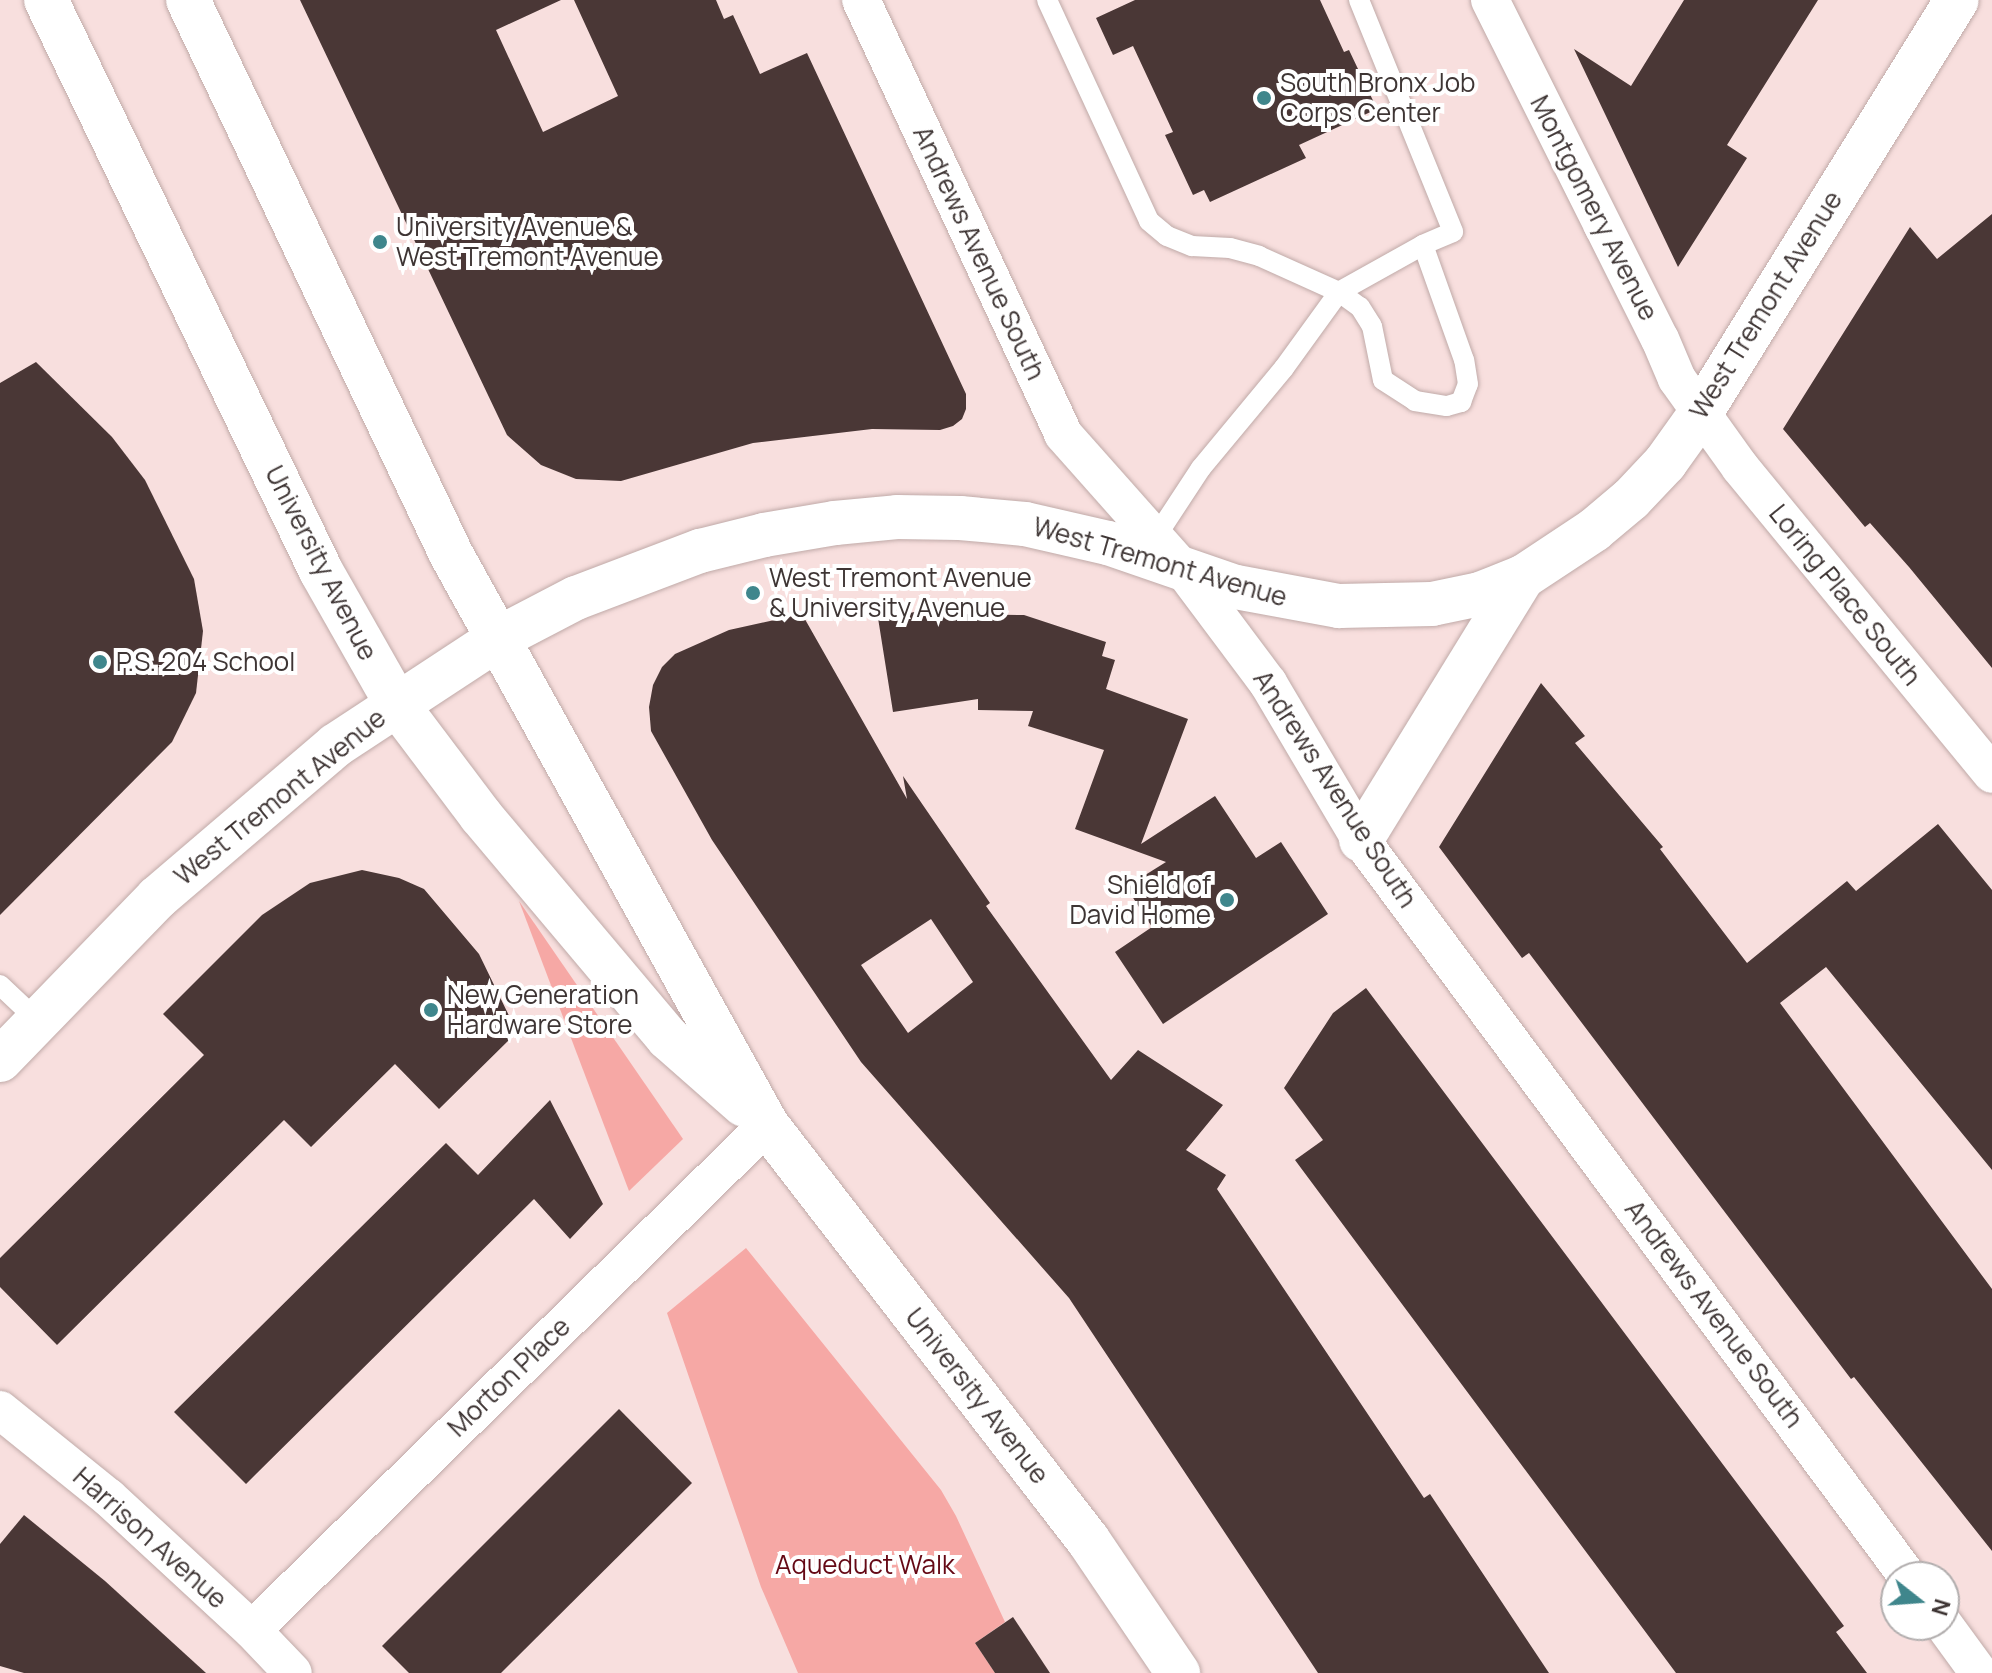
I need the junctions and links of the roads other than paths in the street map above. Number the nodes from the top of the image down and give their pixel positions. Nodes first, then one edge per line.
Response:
1 (46, 0) edge
2 (188, 0) edge
3 (861, 0) edge
4 (1047, 0) edge
5 (1359, 0) edge
6 (1490, 0) edge
7 (1957, 0) edge
8 (1423, 245) junction
9 (1339, 292) junction
10 (1700, 414) junction
11 (1168, 553) junction
12 (1523, 577) junction
13 (499, 638) junction
14 (396, 703) junction
15 (1992, 774) edge
16 (1361, 840) junction
17 (0, 985) edge
18 (36, 1019) junction
19 (0, 1060) edge
20 (767, 1125) junction
21 (0, 1410) edge
22 (1896, 1561) edge
23 (252, 1630) junction
24 (1956, 1641) edge
25 (293, 1673) edge
26 (1178, 1673) edge
27 (1979, 1673) edge

1 - 14 main road, University Avenue
2 - 13 main road, University Avenue
3 - 11 street, Andrews Avenue South
4 - 9 lane
5 - 8 lane
6 - 10 street, Montgomery Avenue
7 - 10 main road, West Tremont Avenue
8 - 9 lane
8 - 9 lane
9 - 11 lane
10 - 12 main road, West Tremont Avenue
10 - 15 street, Loring Place South
11 - 12 main road, West Tremont Avenue
11 - 13 main road, West Tremont Avenue
11 - 16 street, Andrews Avenue South
12 - 16 main road
13 - 14 main road, West Tremont Avenue
13 - 20 main road, University Avenue
14 - 18 main road, West Tremont Avenue
14 - 20 main road, University Avenue
16 - 22 street, Andrews Avenue South
17 - 18 lane
18 - 19 main road, West Tremont Avenue
20 - 23 street, Morton Place
20 - 26 main road, University Avenue
21 - 23 street, Harrison Avenue
23 - 25 street, Harrison Avenue
24 - 27 street

